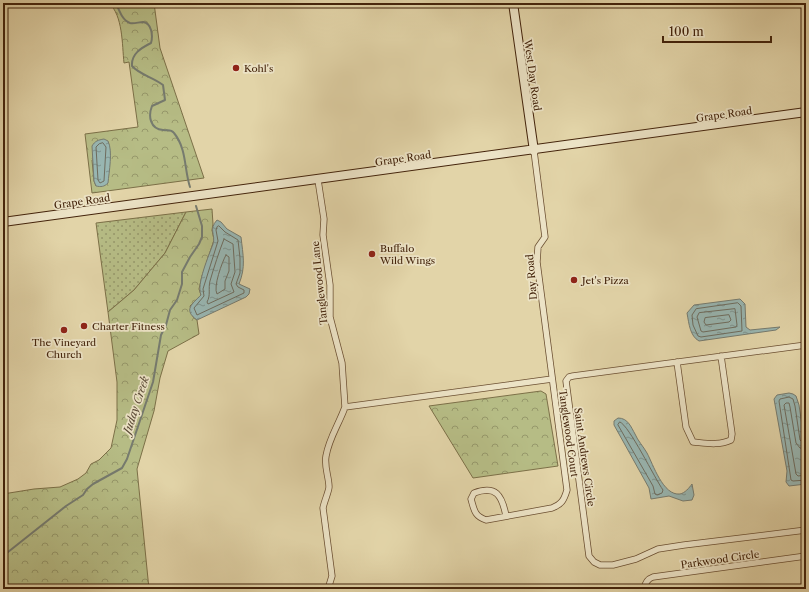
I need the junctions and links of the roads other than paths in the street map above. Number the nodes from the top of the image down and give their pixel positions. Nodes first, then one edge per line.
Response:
1 (513, 3) edge
2 (806, 112) edge
3 (534, 151) junction
4 (318, 180) junction
5 (3, 222) edge
6 (806, 345) edge
7 (721, 356) junction
8 (677, 362) junction
9 (552, 379) junction
10 (345, 407) junction
11 (506, 516) junction
12 (806, 530) edge
13 (806, 556) edge
14 (328, 589) edge
15 (644, 589) edge

1 - 3 main road, West Day Road
2 - 3 main road, Grape Road
3 - 4 main road, Grape Road
3 - 9 street, Day Road
4 - 5 main road, Grape Road
4 - 10 street, Tanglewood Lane
6 - 7 street, Saint Andrews Circle
7 - 8 street, Saint Andrews Circle
7 - 8 street
8 - 12 street, Saint Andrews Circle
9 - 10 street
9 - 11 street, Tanglewood Court
10 - 14 street, Tanglewood Lane
11 - 11 street, Tanglewood Court
13 - 15 street, Parkwood Circle

